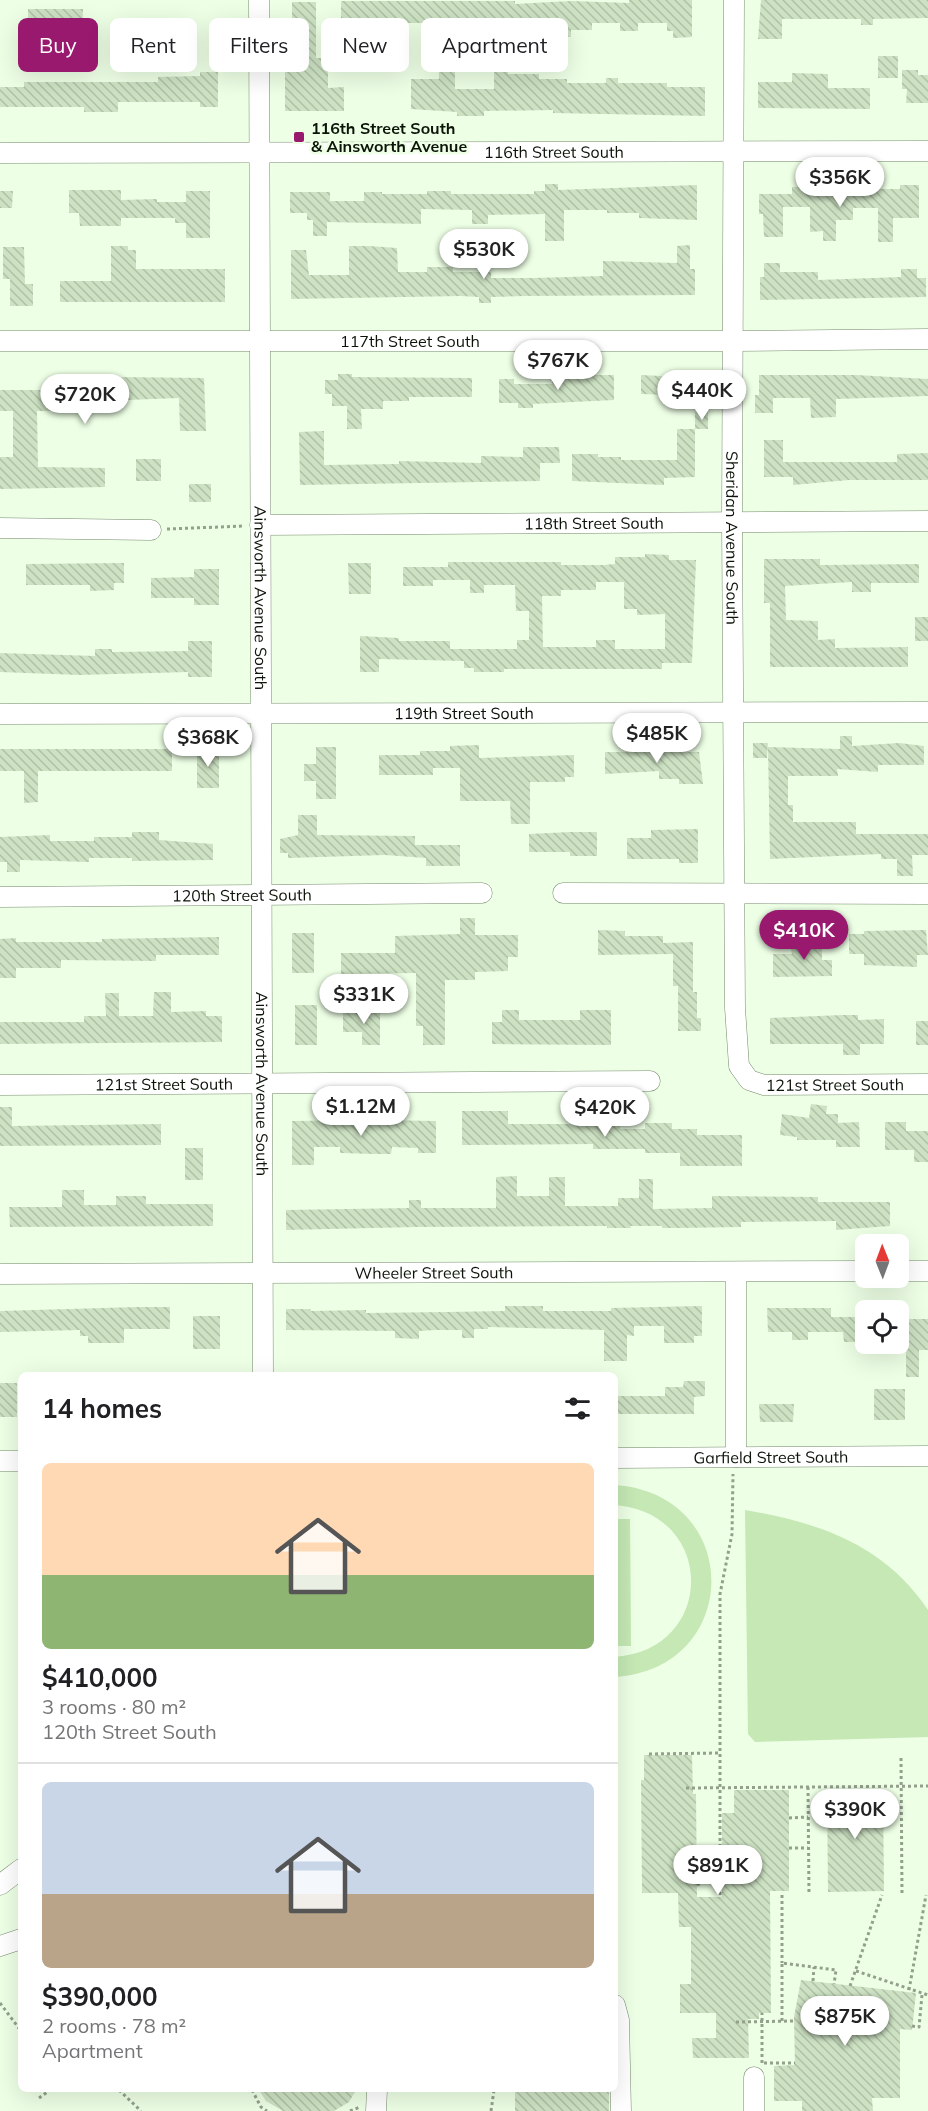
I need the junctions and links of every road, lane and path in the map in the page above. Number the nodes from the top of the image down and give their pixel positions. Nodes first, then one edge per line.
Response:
1 (259, 0) edge
2 (734, 0) edge
3 (734, 151) junction
4 (928, 151) edge
5 (0, 153) edge
6 (259, 153) junction
7 (928, 339) edge
8 (0, 341) edge
9 (260, 341) junction
10 (734, 342) junction
11 (732, 521) junction
12 (928, 521) edge
13 (260, 525) junction
14 (0, 528) edge
15 (151, 530) joint
16 (734, 712) junction
17 (928, 712) edge
18 (261, 713) junction
19 (0, 714) edge
20 (735, 892) junction
21 (563, 893) dead end
22 (482, 894) dead end
23 (928, 894) edge
24 (261, 895) junction
25 (0, 897) edge
26 (744, 1076) joint
27 (650, 1081) dead end
28 (262, 1083) junction
29 (928, 1084) edge
30 (0, 1085) edge
31 (855, 1271) edge
32 (909, 1271) edge
33 (928, 1271) edge
34 (736, 1272) junction
35 (262, 1273) junction
36 (0, 1274) edge
37 (263, 1372) edge
38 (928, 1456) edge
39 (618, 1458) edge
40 (0, 1461) edge
41 (18, 1461) edge
42 (734, 1466) junction
43 (720, 1753) junction
44 (649, 1754) dead end
45 (901, 1758) dead end
46 (901, 1786) junction
47 (928, 1786) edge
48 (808, 1787) junction
49 (686, 1788) dead end
50 (720, 1788) junction
51 (808, 1817) junction
52 (789, 1818) dead end
53 (789, 1848) dead end
54 (808, 1848) junction
55 (18, 1871) edge
56 (720, 1873) junction
57 (0, 1885) edge
58 (697, 1885) dead end
59 (720, 1895) dead end
60 (782, 1895) dead end
61 (809, 1895) dead end
62 (882, 1895) dead end
63 (902, 1895) dead end
64 (926, 1895) dead end
65 (18, 1940) edge
66 (0, 1946) edge
67 (782, 1963) junction
68 (814, 1967) junction
69 (855, 1971) junction
70 (813, 1981) dead end
71 (834, 1984) dead end
72 (850, 1986) dead end
73 (909, 1990) junction
74 (922, 1995) junction
75 (928, 1995) edge
76 (0, 2003) edge
77 (762, 2013) dead end
78 (618, 2016) edge
79 (782, 2021) junction
80 (795, 2021) dead end
81 (736, 2022) dead end
82 (762, 2022) junction
83 (912, 2026) dead end
84 (18, 2027) edge
85 (795, 2063) dead end
86 (760, 2071) junction
87 (47, 2092) edge
88 (123, 2092) edge
89 (253, 2092) edge
90 (377, 2092) edge
91 (494, 2092) edge
92 (39, 2098) dead end
93 (141, 2111) edge
94 (267, 2111) edge
95 (376, 2111) edge
96 (491, 2111) edge
97 (621, 2111) edge
98 (754, 2111) edge

1 - 6 street, Ainsworth Avenue South
2 - 3 street, Sheridan Avenue South
3 - 4 street, 116th Street South
3 - 6 street, 116th Street South
3 - 10 street, Sheridan Avenue South
5 - 6 street, 116th Street South
6 - 9 street, Ainsworth Avenue South
7 - 10 street, 117th Street South
8 - 9 street, 117th Street South
9 - 10 street, 117th Street South
9 - 13 street, Ainsworth Avenue South
10 - 11 street, Sheridan Avenue South
11 - 12 street, 118th Street South
11 - 13 street, 118th Street South
11 - 16 street, Sheridan Avenue South
13 - 15 path
13 - 18 street, Ainsworth Avenue South
14 - 15 street
16 - 17 street, 119th Street South
16 - 18 street, 119th Street South
16 - 20 street, Sheridan Avenue South
18 - 19 street, 119th Street South
18 - 24 street, Ainsworth Avenue South
20 - 21 street
20 - 23 street
20 - 26 street, Sheridan Avenue South
22 - 24 street, 120th Street South
24 - 25 street, 120th Street South
24 - 28 street, Ainsworth Avenue South
26 - 29 street, 121st Street South
27 - 28 street, 121st Street South
28 - 30 street, 121st Street South
28 - 35 street, Ainsworth Avenue South
31 - 34 street, Wheeler Street South
32 - 33 street
34 - 35 street, Wheeler Street South
34 - 42 street
35 - 36 street, Wheeler Street South
35 - 37 street, Ainsworth Avenue South
38 - 42 street, Garfield Street South
39 - 42 street, Garfield Street South
40 - 41 street
42 - 43 path
43 - 44 path
43 - 50 path
45 - 46 path
46 - 47 path
46 - 48 path
46 - 63 path
48 - 50 path
48 - 51 path
49 - 50 path
50 - 56 path
51 - 52 path
51 - 54 path
53 - 54 path
54 - 61 path
55 - 57 street
56 - 58 path
56 - 59 path
60 - 67 path
62 - 69 path
64 - 73 path
65 - 66 street
67 - 68 path
67 - 79 path
68 - 70 path
68 - 71 path
69 - 72 path
69 - 73 path
73 - 74 path
74 - 75 path
74 - 83 path
76 - 84 path
77 - 82 path
78 - 97 street
79 - 80 path
79 - 82 path
81 - 82 path
82 - 86 path
85 - 86 path
86 - 98 street
87 - 92 path
88 - 93 path
89 - 94 path
90 - 95 street
91 - 96 path

